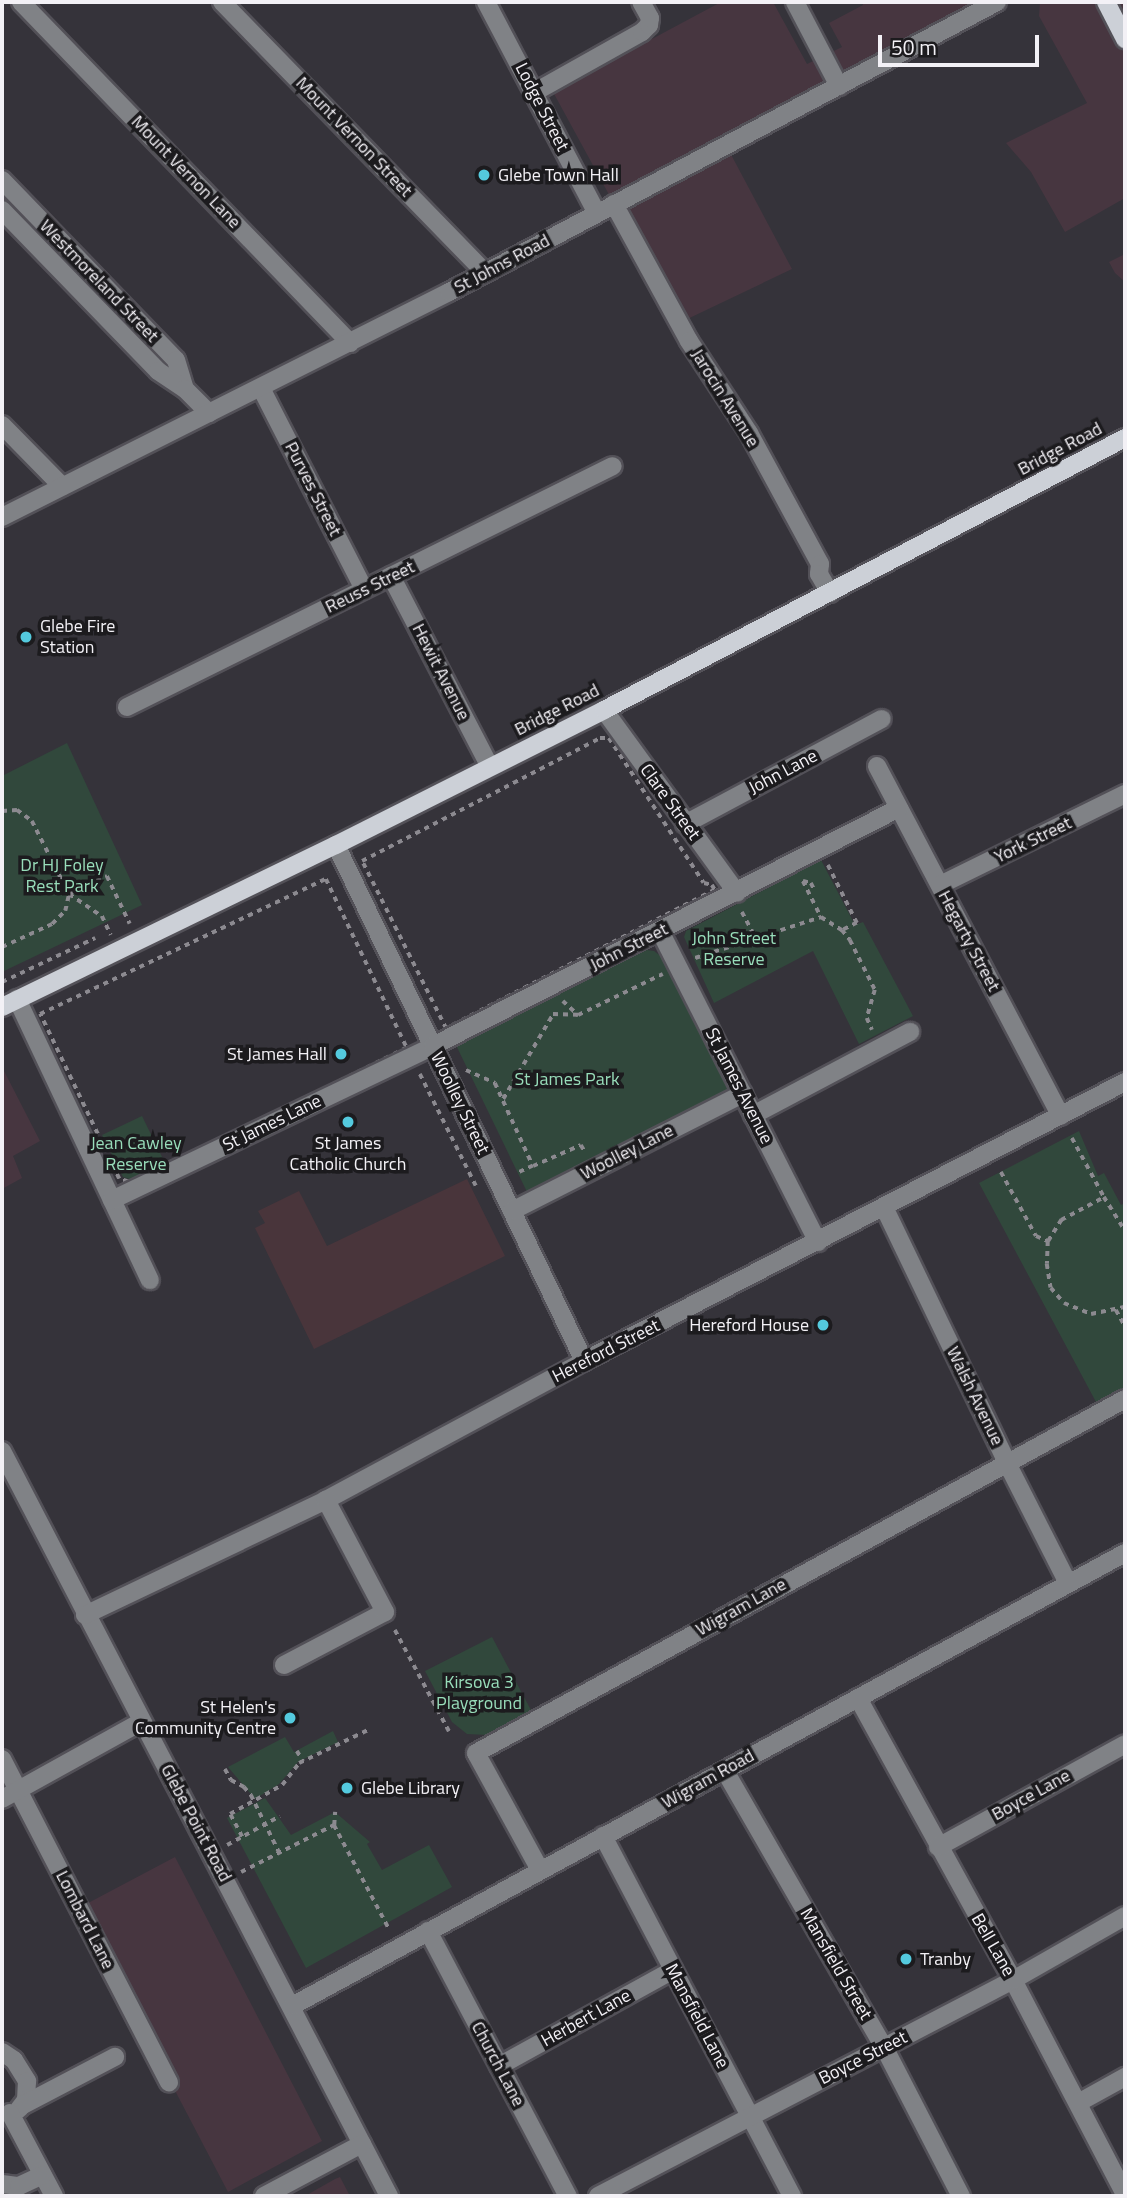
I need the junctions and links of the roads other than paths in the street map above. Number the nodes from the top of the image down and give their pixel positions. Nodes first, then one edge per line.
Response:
1 (21, 2) edge
2 (222, 2) edge
3 (486, 2) edge
4 (641, 2) edge
5 (795, 2) edge
6 (997, 2) edge
7 (1106, 2) edge
8 (1125, 39) edge
9 (839, 86) junction
10 (535, 92) junction
11 (2, 180) edge
12 (614, 204) junction
13 (2, 210) edge
14 (597, 213) junction
15 (485, 272) junction
16 (350, 343) junction
17 (185, 388) junction
18 (261, 388) junction
19 (209, 413) junction
20 (2, 425) edge
21 (1125, 438) edge
22 (613, 467) dead end
23 (62, 486) junction
24 (2, 517) edge
25 (391, 576) junction
26 (364, 589) junction
27 (830, 593) junction
28 (127, 707) dead end
29 (604, 710) junction
30 (882, 719) dead end
31 (877, 766) dead end
32 (490, 767) junction
33 (1125, 794) edge
34 (899, 807) junction
35 (685, 824) junction
36 (336, 845) junction
37 (940, 885) junction
38 (739, 901) junction
39 (660, 931) junction
40 (10, 1003) edge
41 (910, 1032) dead end
42 (433, 1046) junction
43 (1125, 1082) edge
44 (743, 1094) junction
45 (754, 1115) junction
46 (1061, 1116) junction
47 (112, 1200) junction
48 (884, 1207) junction
49 (512, 1211) junction
50 (818, 1242) junction
51 (150, 1280) dead end
52 (584, 1362) junction
53 (1125, 1399) edge
54 (2, 1451) edge
55 (1007, 1463) junction
56 (326, 1500) junction
57 (1125, 1553) edge
58 (1069, 1583) junction
59 (85, 1615) junction
60 (284, 1665) dead end
61 (858, 1698) junction
62 (141, 1722) junction
63 (1125, 1744) edge
64 (2, 1759) edge
65 (725, 1770) junction
66 (18, 1790) junction
67 (2, 1799) edge
68 (603, 1836) junction
69 (938, 1847) junction
70 (540, 1870) junction
71 (1125, 1916) edge
72 (428, 1931) junction
73 (673, 1970) junction
74 (1013, 1980) junction
75 (292, 2006) junction
76 (884, 2047) junction
77 (2, 2052) edge
78 (115, 2057) dead end
79 (499, 2066) junction
80 (1125, 2077) edge
81 (169, 2082) dead end
82 (1078, 2103) junction
83 (11, 2111) edge
84 (751, 2116) junction
85 (362, 2144) junction
86 (43, 2175) junction
87 (2, 2184) edge
88 (1125, 2194) edge
89 (54, 2196) edge
90 (264, 2196) edge
91 (389, 2196) edge
92 (568, 2196) edge
93 (598, 2196) edge
94 (792, 2196) edge
95 (961, 2196) edge

1 - 16 street, Mount Vernon Lane
2 - 15 street, Mount Vernon Street
3 - 10 street, Lodge Street
4 - 10 street
5 - 9 street
6 - 9 street, St Johns Road
7 - 8 main road
9 - 12 street, St Johns Road
10 - 14 street, Lodge Street
11 - 17 street, Westmoreland Street
12 - 14 street, St Johns Road
12 - 27 street, Jarocin Avenue
13 - 17 street, Westmoreland Street
14 - 15 street, St Johns Road
15 - 16 street, St Johns Road
16 - 18 street, St Johns Road
17 - 19 street, Westmoreland Street
18 - 19 street, St Johns Road
18 - 26 street, Purves Street
19 - 23 street, St Johns Road
20 - 23 street
21 - 27 main road, Bridge Road
22 - 25 street, Reuss Street
23 - 24 street, St Johns Road
25 - 26 street, Reuss Street
25 - 32 street, Hewit Avenue
26 - 28 street, Reuss Street
27 - 29 main road, Bridge Road
29 - 32 main road, Bridge Road
29 - 35 street, Clare Street
30 - 35 street, John Lane
31 - 34 street, Hegarty Street
32 - 36 main road, Bridge Road
33 - 37 street, York Street
34 - 37 street, Hegarty Street
34 - 38 street, John Street
35 - 38 street, Clare Street
36 - 40 main road, Bridge Road
36 - 42 street, Woolley Street
37 - 46 street, Hegarty Street
38 - 39 street, John Street
39 - 42 street, John Street
39 - 44 street, St James Avenue
40 - 47 street
41 - 45 street
42 - 47 street, St James Lane
42 - 49 street, Woolley Street
43 - 46 street, Hereford Street
44 - 45 street, St James Avenue
44 - 49 street, Woolley Lane
45 - 50 street, St James Avenue
46 - 48 street, Hereford Street
47 - 51 street
48 - 50 street, Hereford Street
48 - 55 street, Walsh Avenue
49 - 52 street, Woolley Street
50 - 52 street, Hereford Street
52 - 56 street, Hereford Street
53 - 55 street, Wigram Lane
54 - 59 street, Glebe Point Road
55 - 58 street, Walsh Avenue
55 - 70 street, Wigram Lane
56 - 59 street, Hereford Street
56 - 60 street
57 - 58 street, Wigram Road
58 - 61 street, Wigram Road
59 - 62 street, Glebe Point Road
61 - 65 street, Wigram Road
61 - 69 street, Bell Lane
62 - 66 street
62 - 75 street, Glebe Point Road
63 - 69 street, Boyce Lane
64 - 66 street, Lombard Lane
65 - 68 street, Wigram Road
65 - 76 street, Mansfield Street
66 - 67 street
66 - 81 street, Lombard Lane
68 - 70 street, Wigram Road
68 - 73 street, Mansfield Lane
69 - 74 street, Bell Lane
70 - 72 street, Wigram Road
71 - 74 street, Boyce Street
72 - 75 street, Wigram Road
72 - 79 street, Church Lane
73 - 79 street, Herbert Lane
73 - 84 street, Mansfield Lane
74 - 76 street, Boyce Street
74 - 82 street, Bell Lane
75 - 85 street, Glebe Point Road
76 - 84 street, Boyce Street
76 - 95 street, Mansfield Street
77 - 83 street
78 - 83 street
79 - 92 street, Church Lane
80 - 82 street
82 - 88 street, Bell Lane
83 - 86 street
84 - 93 street, Boyce Street
84 - 94 street, Mansfield Lane
85 - 90 street
85 - 91 street, Glebe Point Road
86 - 87 street
86 - 89 street

